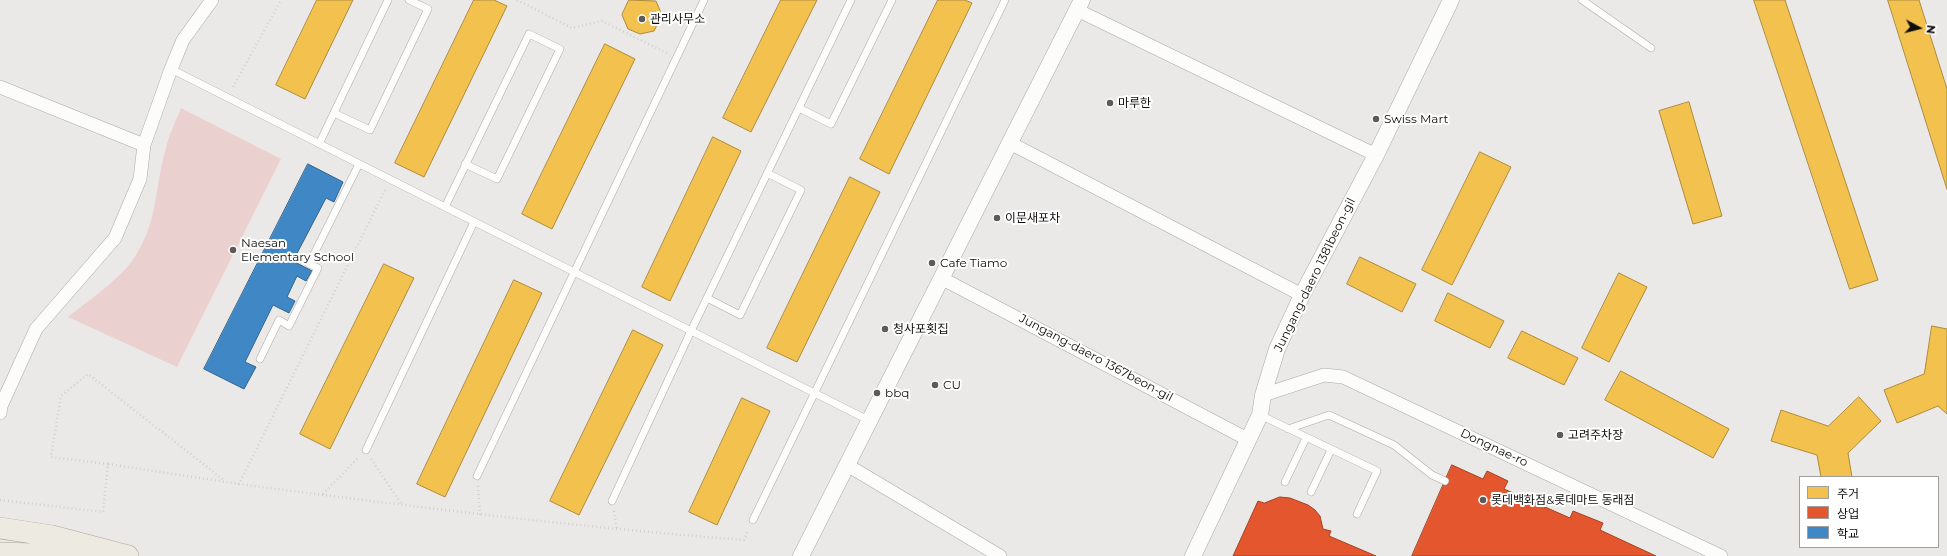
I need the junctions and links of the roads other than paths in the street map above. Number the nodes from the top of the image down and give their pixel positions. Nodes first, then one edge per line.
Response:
1 (212, 0) edge
2 (388, 0) edge
3 (409, 0) edge
4 (704, 0) edge
5 (851, 0) edge
6 (892, 0) edge
7 (1005, 0) edge
8 (1582, 0) edge
9 (1448, 1) edge
10 (1079, 5) edge
11 (1651, 48) dead end
12 (171, 69) junction
13 (0, 87) edge
14 (799, 108) junction
15 (334, 112) junction
16 (1010, 143) junction
17 (319, 144) junction
18 (144, 146) junction
19 (1376, 155) junction
20 (359, 164) junction
21 (465, 164) junction
22 (767, 173) junction
23 (444, 207) junction
24 (474, 222) junction
25 (574, 272) junction
26 (942, 278) junction
27 (1302, 295) junction
28 (707, 298) junction
29 (691, 331) junction
30 (260, 359) dead end
31 (813, 393) junction
32 (1263, 395) junction
33 (0, 408) edge
34 (1260, 415) junction
35 (870, 421) junction
36 (1288, 429) junction
37 (1306, 438) junction
38 (1250, 440) junction
39 (366, 450) road end
40 (1331, 450) junction
41 (847, 465) junction
42 (477, 476) road end
43 (1445, 481) dead end
44 (1285, 482) dead end
45 (1311, 492) dead end
46 (612, 501) road end
47 (1357, 514) dead end
48 (752, 520) road end
49 (0, 528) edge
50 (4, 553) edge
51 (106, 556) edge
52 (128, 556) edge
53 (802, 556) edge
54 (1000, 556) edge
55 (1193, 556) edge
56 (1721, 556) edge

1 - 12 street
2 - 15 lane
3 - 15 lane
4 - 25 lane
5 - 14 lane
6 - 14 lane
7 - 31 lane
8 - 11 lane
9 - 19 street, Jungang-daero 1381beon-gil
10 - 16 street
10 - 19 street
12 - 17 lane
12 - 18 street
13 - 18 street
14 - 22 lane
15 - 17 lane
16 - 26 street
16 - 27 street
17 - 20 lane
18 - 33 street
19 - 27 street, Jungang-daero 1381beon-gil
20 - 23 lane
20 - 30 lane
21 - 21 lane
21 - 23 lane
22 - 28 lane
22 - 28 lane
23 - 24 lane
24 - 25 lane
24 - 39 lane
25 - 29 lane
25 - 42 lane
26 - 35 street
26 - 38 street, Jungang-daero 1367beon-gil
27 - 32 street, Jungang-daero 1381beon-gil
28 - 29 lane
29 - 31 lane
29 - 46 lane
31 - 35 lane
31 - 48 lane
32 - 34 street, Jungang-daero 1381beon-gil
32 - 56 street, Dongnae-ro
34 - 36 lane
34 - 38 street, Jungang-daero 1381beon-gil
35 - 41 street
36 - 37 lane
36 - 43 lane
37 - 40 lane
37 - 44 lane
38 - 55 street, Jungang-daero 1381beon-gil
40 - 45 lane
40 - 47 lane
41 - 53 street
41 - 54 street
49 - 52 main road
50 - 51 main road

